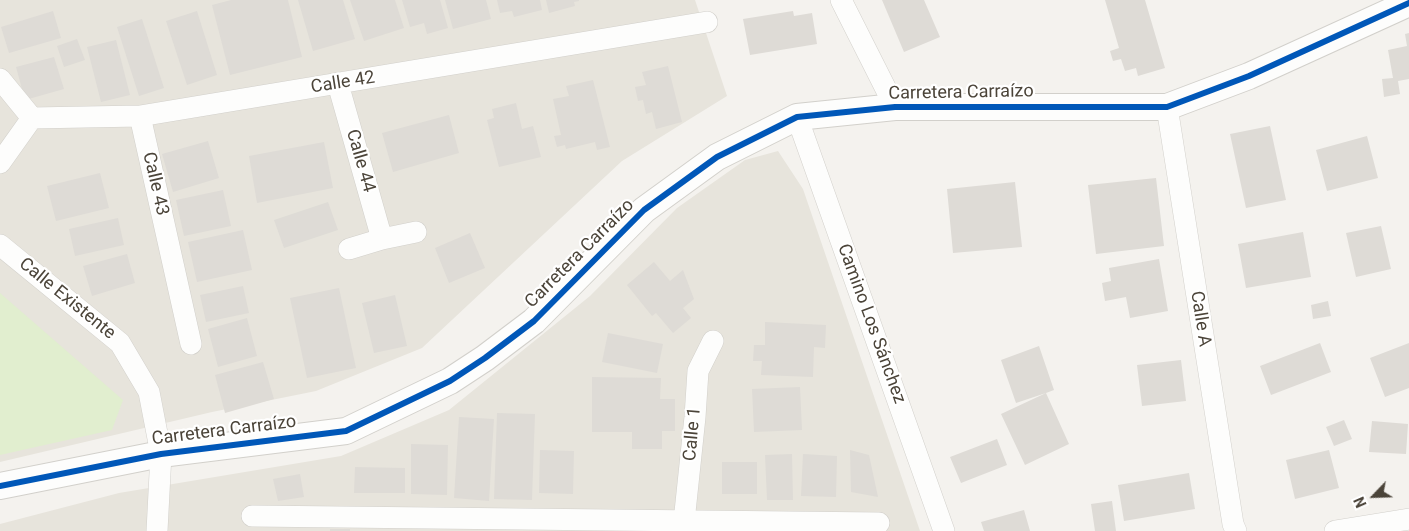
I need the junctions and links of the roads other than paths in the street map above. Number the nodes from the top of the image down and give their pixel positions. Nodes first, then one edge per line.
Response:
1 (841, 0) edge
2 (1409, 3) edge
3 (708, 22) dead end
4 (0, 78) edge
5 (338, 84) junction
6 (895, 107) junction
7 (1167, 107) junction
8 (140, 116) junction
9 (797, 117) junction
10 (32, 118) junction
11 (0, 163) edge
12 (416, 232) dead end
13 (382, 239) junction
14 (0, 245) edge
15 (349, 249) dead end
16 (713, 341) dead end
17 (191, 344) dead end
18 (161, 454) junction
19 (0, 486) edge
20 (252, 516) dead end
21 (1409, 519) edge
22 (878, 523) dead end
23 (684, 526) edge
24 (157, 531) edge
25 (944, 531) edge
26 (1236, 531) edge
27 (1335, 531) edge

1 - 6 street
2 - 7 street, Carretera Carraízo
3 - 5 street, Calle 42
4 - 10 street
5 - 8 street, Calle 42
5 - 13 street, Calle 44
6 - 7 street, Carretera Carraízo
6 - 9 street, Carretera Carraízo
7 - 26 street, Calle A
8 - 10 street, Calle 42
8 - 17 street, Calle 43
9 - 18 street, Carretera Carraízo
9 - 25 street, Camino Los Sánchez
10 - 11 street
12 - 13 street
13 - 15 street
14 - 18 street, Calle Existente
16 - 23 street, Calle 1
18 - 19 street, Carretera Carraízo
18 - 24 street, Calle Existente
20 - 23 street
21 - 27 street
22 - 23 street

